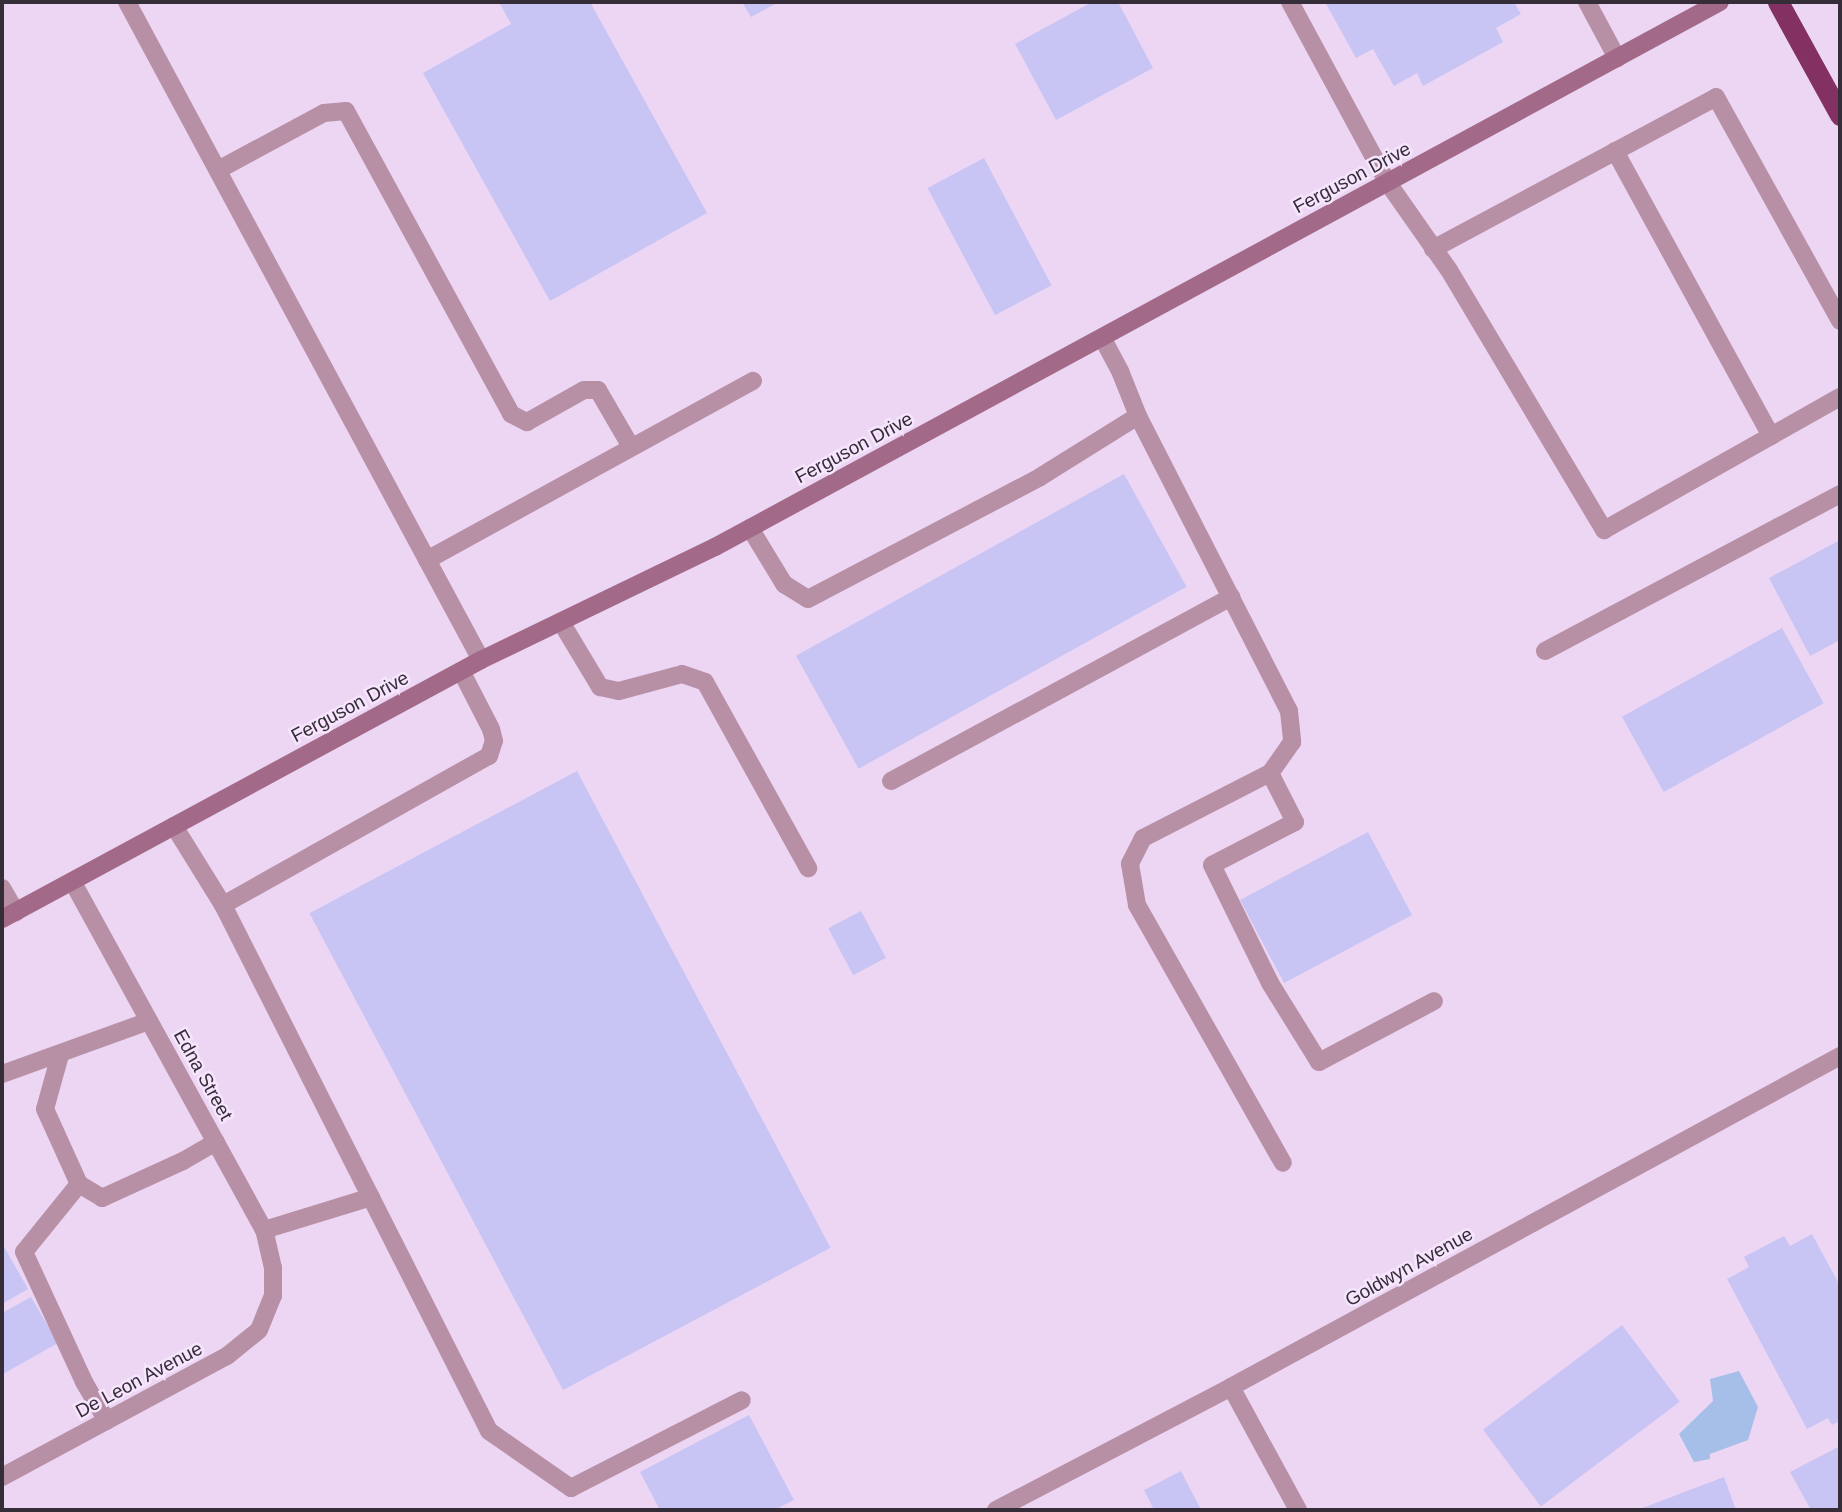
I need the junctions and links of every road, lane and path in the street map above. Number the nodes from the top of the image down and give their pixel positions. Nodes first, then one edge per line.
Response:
1 (127, 2) edge
2 (1290, 2) edge
3 (1587, 2) edge
4 (1720, 2) edge
5 (1779, 2) edge
6 (1617, 58) junction
7 (1840, 115) edge
8 (1615, 151) junction
9 (218, 170) junction
10 (1388, 183) junction
11 (1433, 249) junction
12 (1840, 321) edge
13 (1102, 337) junction
14 (753, 380) dead end
15 (1840, 397) edge
16 (1138, 416) junction
17 (1772, 436) junction
18 (631, 447) junction
19 (1840, 494) edge
20 (750, 528) junction
21 (427, 560) junction
22 (1231, 597) junction
23 (561, 622) junction
24 (1545, 651) dead end
25 (481, 660) junction
26 (461, 671) junction
27 (1270, 773) junction
28 (891, 781) dead end
29 (174, 826) junction
30 (808, 868) dead end
31 (72, 881) junction
32 (2, 888) edge
33 (223, 905) junction
34 (9, 915) edge
35 (1434, 1001) dead end
36 (149, 1021) junction
37 (60, 1055) junction
38 (1840, 1056) edge
39 (2, 1074) edge
40 (216, 1142) junction
41 (1283, 1163) dead end
42 (79, 1184) junction
43 (371, 1197) junction
44 (264, 1230) junction
45 (272, 1296) joint
46 (1231, 1387) junction
47 (742, 1400) dead end
48 (107, 1421) junction
49 (2, 1477) edge
50 (996, 1510) edge
51 (1298, 1510) edge

1 - 9 street
2 - 10 street
3 - 6 street
4 - 6 street, Ferguson Drive
5 - 7 highway
6 - 10 street, Ferguson Drive
8 - 11 street
8 - 12 street
8 - 17 street
9 - 18 street
9 - 21 street
10 - 11 street
10 - 13 street, Ferguson Drive
11 - 17 street
13 - 16 street
13 - 20 street, Ferguson Drive
14 - 18 street
15 - 17 street
16 - 20 street
16 - 22 street
18 - 21 street
19 - 24 street
20 - 23 street, Ferguson Drive
21 - 25 street
22 - 27 street
22 - 28 street
23 - 25 street, Ferguson Drive
23 - 30 street
25 - 26 street, Ferguson Drive
26 - 29 street, Ferguson Drive
26 - 33 street
27 - 35 street
27 - 41 street
29 - 31 street, Ferguson Drive
29 - 33 street
31 - 34 street, Ferguson Drive
31 - 36 street, Edna Street
32 - 34 street
33 - 43 street
36 - 37 street
36 - 40 street, Edna Street
37 - 39 street
37 - 42 street
38 - 46 street, Goldwyn Avenue
40 - 42 street
40 - 44 street, Edna Street
42 - 48 street
43 - 44 street
43 - 47 street
44 - 45 street, Edna Street
45 - 48 street, De Leon Avenue
46 - 50 street, Goldwyn Avenue
46 - 51 street
48 - 49 street, De Leon Avenue

